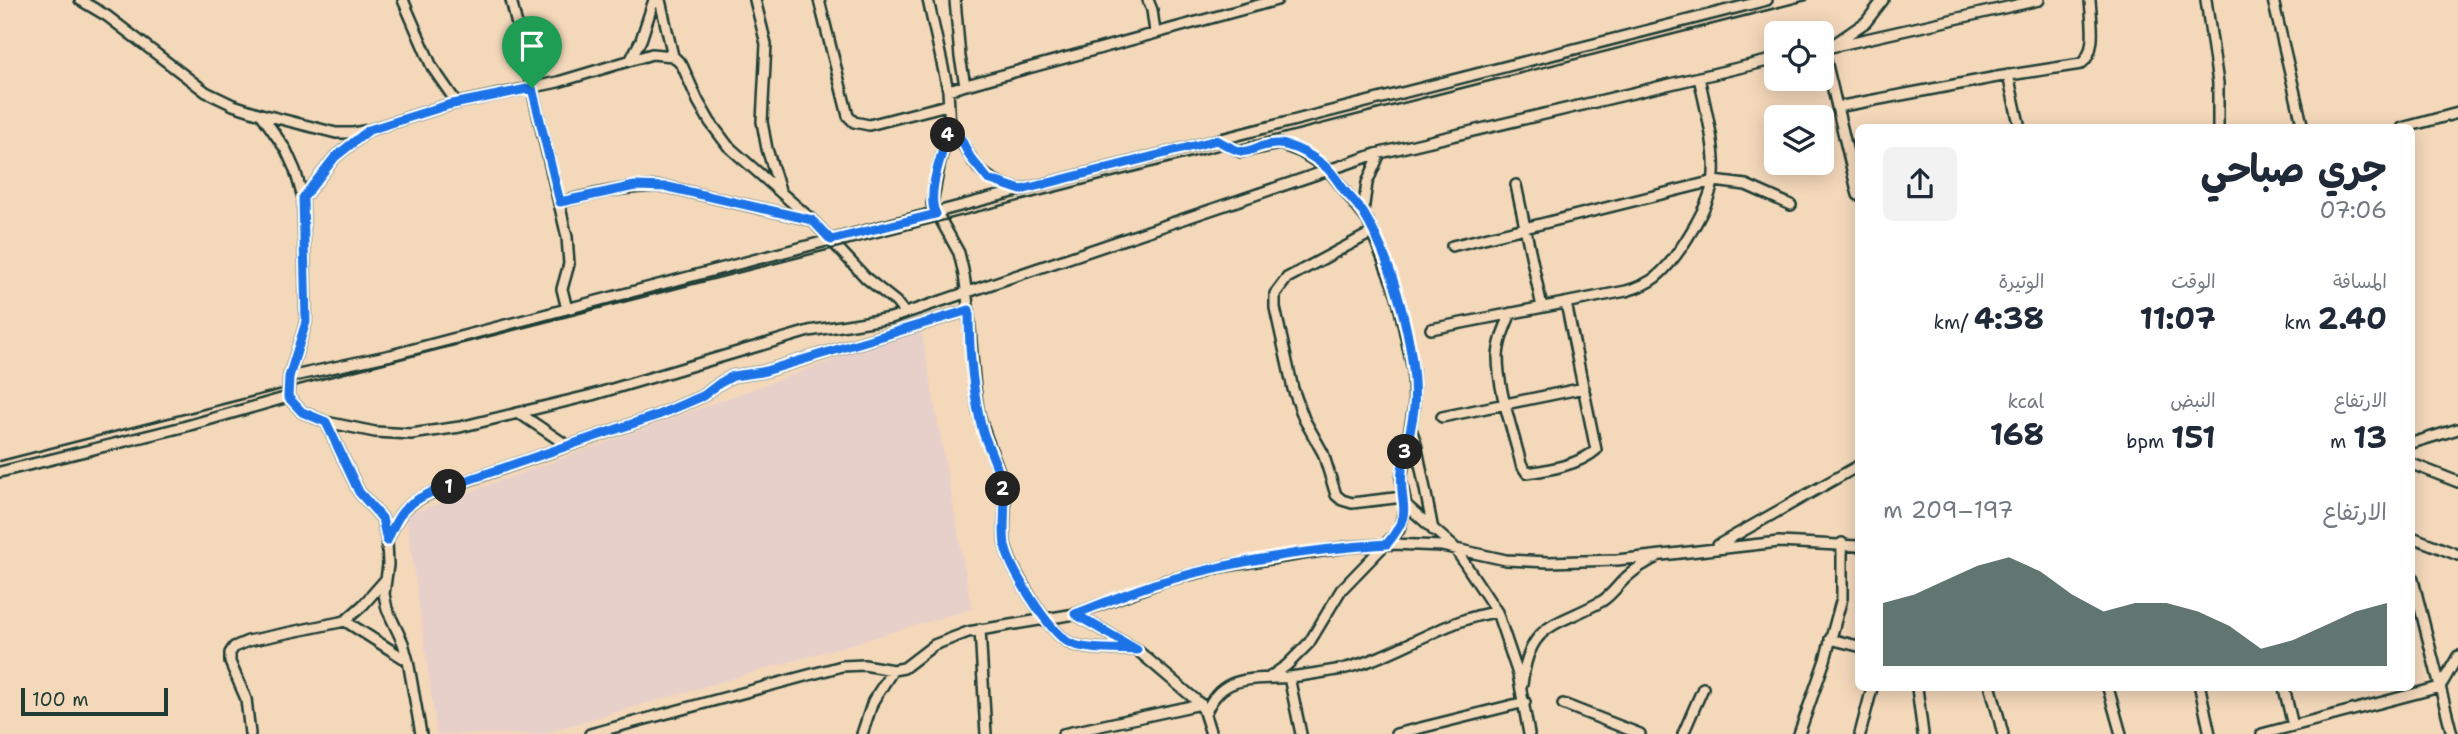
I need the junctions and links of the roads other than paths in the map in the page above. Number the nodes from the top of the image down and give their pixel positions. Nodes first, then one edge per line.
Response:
1 (80, 0) edge
2 (403, 0) edge
3 (511, 0) edge
4 (654, 0) edge
5 (660, 0) edge
6 (755, 0) edge
7 (819, 0) edge
8 (928, 0) edge
9 (955, 0) edge
10 (1148, 0) edge
11 (1277, 0) edge
12 (1767, 0) edge
13 (1883, 0) edge
14 (2039, 0) edge
15 (2090, 0) edge
16 (2206, 0) edge
17 (2273, 0) edge
18 (1155, 33) junction
19 (1834, 42) edge
20 (1834, 46) edge
21 (673, 56) junction
22 (631, 60) junction
23 (1764, 62) edge
24 (2008, 75) junction
25 (1699, 77) junction
26 (965, 85) junction
27 (532, 88) junction
28 (948, 90) junction
29 (1834, 91) edge
30 (457, 103) junction
31 (947, 105) junction
32 (1837, 107) junction
33 (2458, 113) edge
34 (261, 114) junction
35 (2019, 124) edge
36 (2218, 124) edge
37 (2302, 124) edge
38 (2415, 125) edge
39 (950, 128) junction
40 (369, 130) junction
41 (1217, 140) junction
42 (1380, 153) junction
43 (1328, 169) junction
44 (1855, 174) edge
45 (1714, 181) junction
46 (1516, 186) dead end
47 (1021, 190) junction
48 (781, 193) junction
49 (303, 198) junction
50 (560, 202) junction
51 (1791, 205) dead end
52 (1363, 212) junction
53 (936, 214) junction
54 (812, 220) junction
55 (1526, 228) junction
56 (1373, 232) junction
57 (831, 240) junction
58 (1452, 246) dead end
59 (967, 292) junction
60 (1566, 303) junction
61 (1542, 307) junction
62 (567, 309) junction
63 (969, 310) junction
64 (904, 313) junction
65 (1511, 313) junction
66 (1431, 329) dead end
67 (289, 377) junction
68 (1584, 388) junction
69 (288, 397) junction
70 (1506, 404) junction
71 (519, 413) junction
72 (1441, 417) dead end
73 (326, 422) junction
74 (1410, 429) junction
75 (2458, 429) edge
76 (2415, 442) edge
77 (569, 446) junction
78 (2415, 465) edge
79 (1855, 468) edge
80 (0, 472) edge
81 (2458, 482) edge
82 (1404, 501) junction
83 (1433, 530) junction
84 (2415, 538) edge
85 (387, 541) junction
86 (1842, 543) junction
87 (1387, 544) junction
88 (1855, 545) edge
89 (1454, 547) junction
90 (1714, 548) junction
91 (1661, 555) junction
92 (2458, 555) edge
93 (385, 580) junction
94 (2416, 608) edge
95 (1497, 612) junction
96 (1075, 614) junction
97 (1047, 619) junction
98 (345, 621) junction
99 (980, 629) junction
100 (1830, 639) junction
101 (1855, 645) edge
102 (1137, 650) junction
103 (2458, 656) edge
104 (408, 662) junction
105 (893, 670) junction
106 (1289, 677) junction
107 (1268, 678) junction
108 (2440, 687) junction
109 (1703, 688) dead end
110 (1522, 691) junction
111 (1871, 691) edge
112 (1917, 691) edge
113 (1992, 691) edge
114 (2109, 691) edge
115 (2201, 691) edge
116 (2285, 691) edge
117 (1525, 702) junction
118 (1201, 704) junction
119 (1563, 704) dead end
120 (1205, 715) junction
121 (2453, 720) edge
122 (2293, 726) junction
123 (250, 734) edge
124 (421, 734) edge
125 (590, 734) edge
126 (862, 734) edge
127 (986, 734) edge
128 (1063, 734) edge
129 (1210, 734) edge
130 (1301, 734) edge
131 (1396, 734) edge
132 (1529, 734) edge
133 (1640, 734) edge
134 (1683, 734) edge
135 (1799, 734) edge
136 (1860, 734) edge
137 (1923, 734) edge
138 (2003, 734) edge
139 (2121, 734) edge
140 (2210, 734) edge
141 (2262, 734) edge
142 (2452, 734) edge

1 - 34 street
2 - 30 street
3 - 27 street
4 - 22 street
5 - 21 street
6 - 48 street
7 - 31 street
8 - 28 street
9 - 26 street
10 - 18 street
11 - 18 street
12 - 41 street
13 - 19 street
14 - 20 street
15 - 24 street
16 - 36 street
17 - 37 street
18 - 26 street
21 - 22 street
21 - 48 street
22 - 27 street
23 - 25 street
24 - 32 street
24 - 35 street
25 - 42 street
25 - 45 street
26 - 28 street
27 - 30 street
27 - 50 street
28 - 31 street
29 - 32 street
30 - 40 street
31 - 39 street
32 - 44 street
33 - 38 street
34 - 40 street
34 - 49 street
39 - 47 street
39 - 53 street
40 - 49 street
41 - 43 street
41 - 47 street
42 - 43 street
42 - 52 street
43 - 52 street
43 - 59 street
45 - 51 street
45 - 55 street
45 - 60 street
46 - 55 street
47 - 53 street
48 - 54 street
49 - 67 street
50 - 54 street
50 - 62 street
52 - 56 street
53 - 57 street
53 - 59 street
54 - 57 street
55 - 58 street
55 - 61 street
56 - 74 street
56 - 82 street
57 - 62 street
57 - 64 street
59 - 63 street
59 - 64 street
60 - 61 street
60 - 68 street
61 - 65 street
62 - 67 street
63 - 77 street
63 - 97 street
64 - 71 street
65 - 66 street
65 - 70 street
67 - 69 street
68 - 70 street
68 - 70 street
69 - 73 street
69 - 80 street
70 - 72 street
71 - 73 street
71 - 77 street
73 - 85 street
74 - 82 street
74 - 83 street
75 - 76 street
77 - 85 street
78 - 81 street
79 - 90 street
82 - 83 street
82 - 87 street
83 - 89 street
84 - 92 street
85 - 93 street
86 - 88 street
86 - 90 street
86 - 100 street
87 - 89 street
87 - 96 street
87 - 107 street
89 - 91 street
89 - 95 street
90 - 91 street
91 - 110 street
93 - 98 street
93 - 104 street
94 - 108 street
95 - 106 street
95 - 110 street
96 - 97 street
96 - 102 street
97 - 99 street
97 - 102 street
98 - 104 street
98 - 123 street
99 - 105 street
99 - 127 street
100 - 101 street
100 - 135 street
102 - 118 street
103 - 108 street
104 - 124 street
105 - 125 street
105 - 126 street
106 - 107 street
106 - 130 street
107 - 120 street
108 - 121 street
108 - 122 street
109 - 134 street
110 - 117 street
111 - 136 street
112 - 137 street
113 - 138 street
114 - 139 street
115 - 140 street
116 - 122 street
117 - 131 street
117 - 132 street
118 - 120 street
118 - 128 street
119 - 133 street
120 - 129 street
121 - 142 street
122 - 141 street

